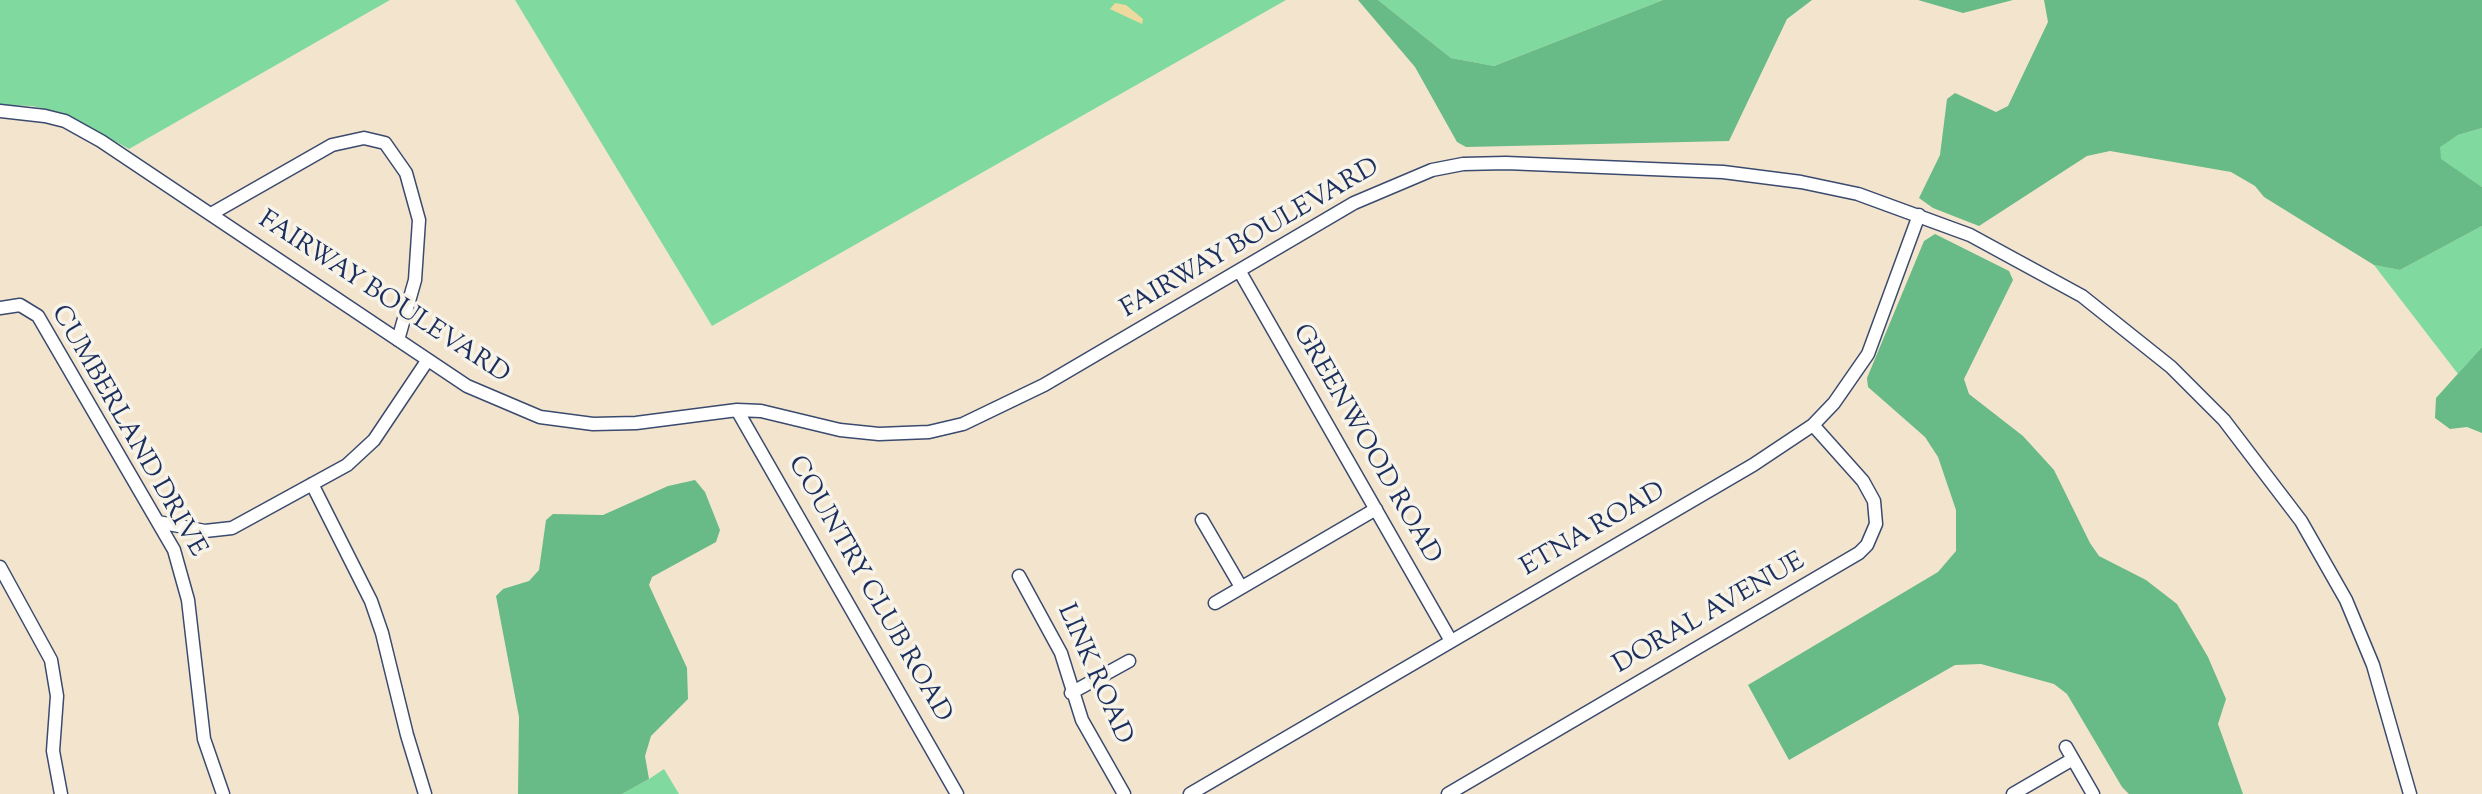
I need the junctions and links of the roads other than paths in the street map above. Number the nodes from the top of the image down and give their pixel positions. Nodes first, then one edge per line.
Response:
1 (0, 111) edge
2 (211, 214) junction
3 (1919, 215) junction
4 (1240, 272) junction
5 (0, 308) edge
6 (398, 340) junction
7 (427, 361) junction
8 (737, 410) junction
9 (1813, 425) junction
10 (312, 484) junction
11 (1376, 509) junction
12 (1202, 520) dead end
13 (158, 522) junction
14 (0, 567) edge
15 (1019, 576) dead end
16 (1241, 587) junction
17 (1215, 603) dead end
18 (1451, 641) junction
19 (1129, 660) dead end
20 (1072, 693) junction
21 (2066, 747) dead end
22 (2073, 759) junction
23 (61, 794) edge
24 (223, 794) edge
25 (425, 794) edge
26 (957, 794) edge
27 (1124, 794) edge
28 (1189, 794) edge
29 (1448, 794) edge
30 (2013, 794) edge
31 (2093, 794) edge
32 (2410, 794) edge

1 - 2 street, FAIRWAY BOULEVARD
2 - 6 street, FAIRWAY BOULEVARD
2 - 6 street
3 - 4 street, FAIRWAY BOULEVARD
3 - 9 street, ETNA ROAD
3 - 32 street, FAIRWAY BOULEVARD
4 - 8 street, FAIRWAY BOULEVARD
4 - 11 street, GREENWOOD ROAD
5 - 13 street, CUMBERLAND DRIVE
6 - 7 street, FAIRWAY BOULEVARD
7 - 8 street, FAIRWAY BOULEVARD
7 - 10 street
8 - 26 street, COUNTRY CLUB ROAD
9 - 18 street, ETNA ROAD
9 - 29 street, DORAL AVENUE
10 - 13 street
10 - 25 street
11 - 16 street
11 - 18 street, GREENWOOD ROAD
12 - 16 street
13 - 24 street, CUMBERLAND DRIVE
14 - 23 street
15 - 20 street, LINK ROAD
16 - 17 street
18 - 28 street, ETNA ROAD
19 - 20 street
20 - 27 street, LINK ROAD
21 - 22 street
22 - 30 street
22 - 31 street

